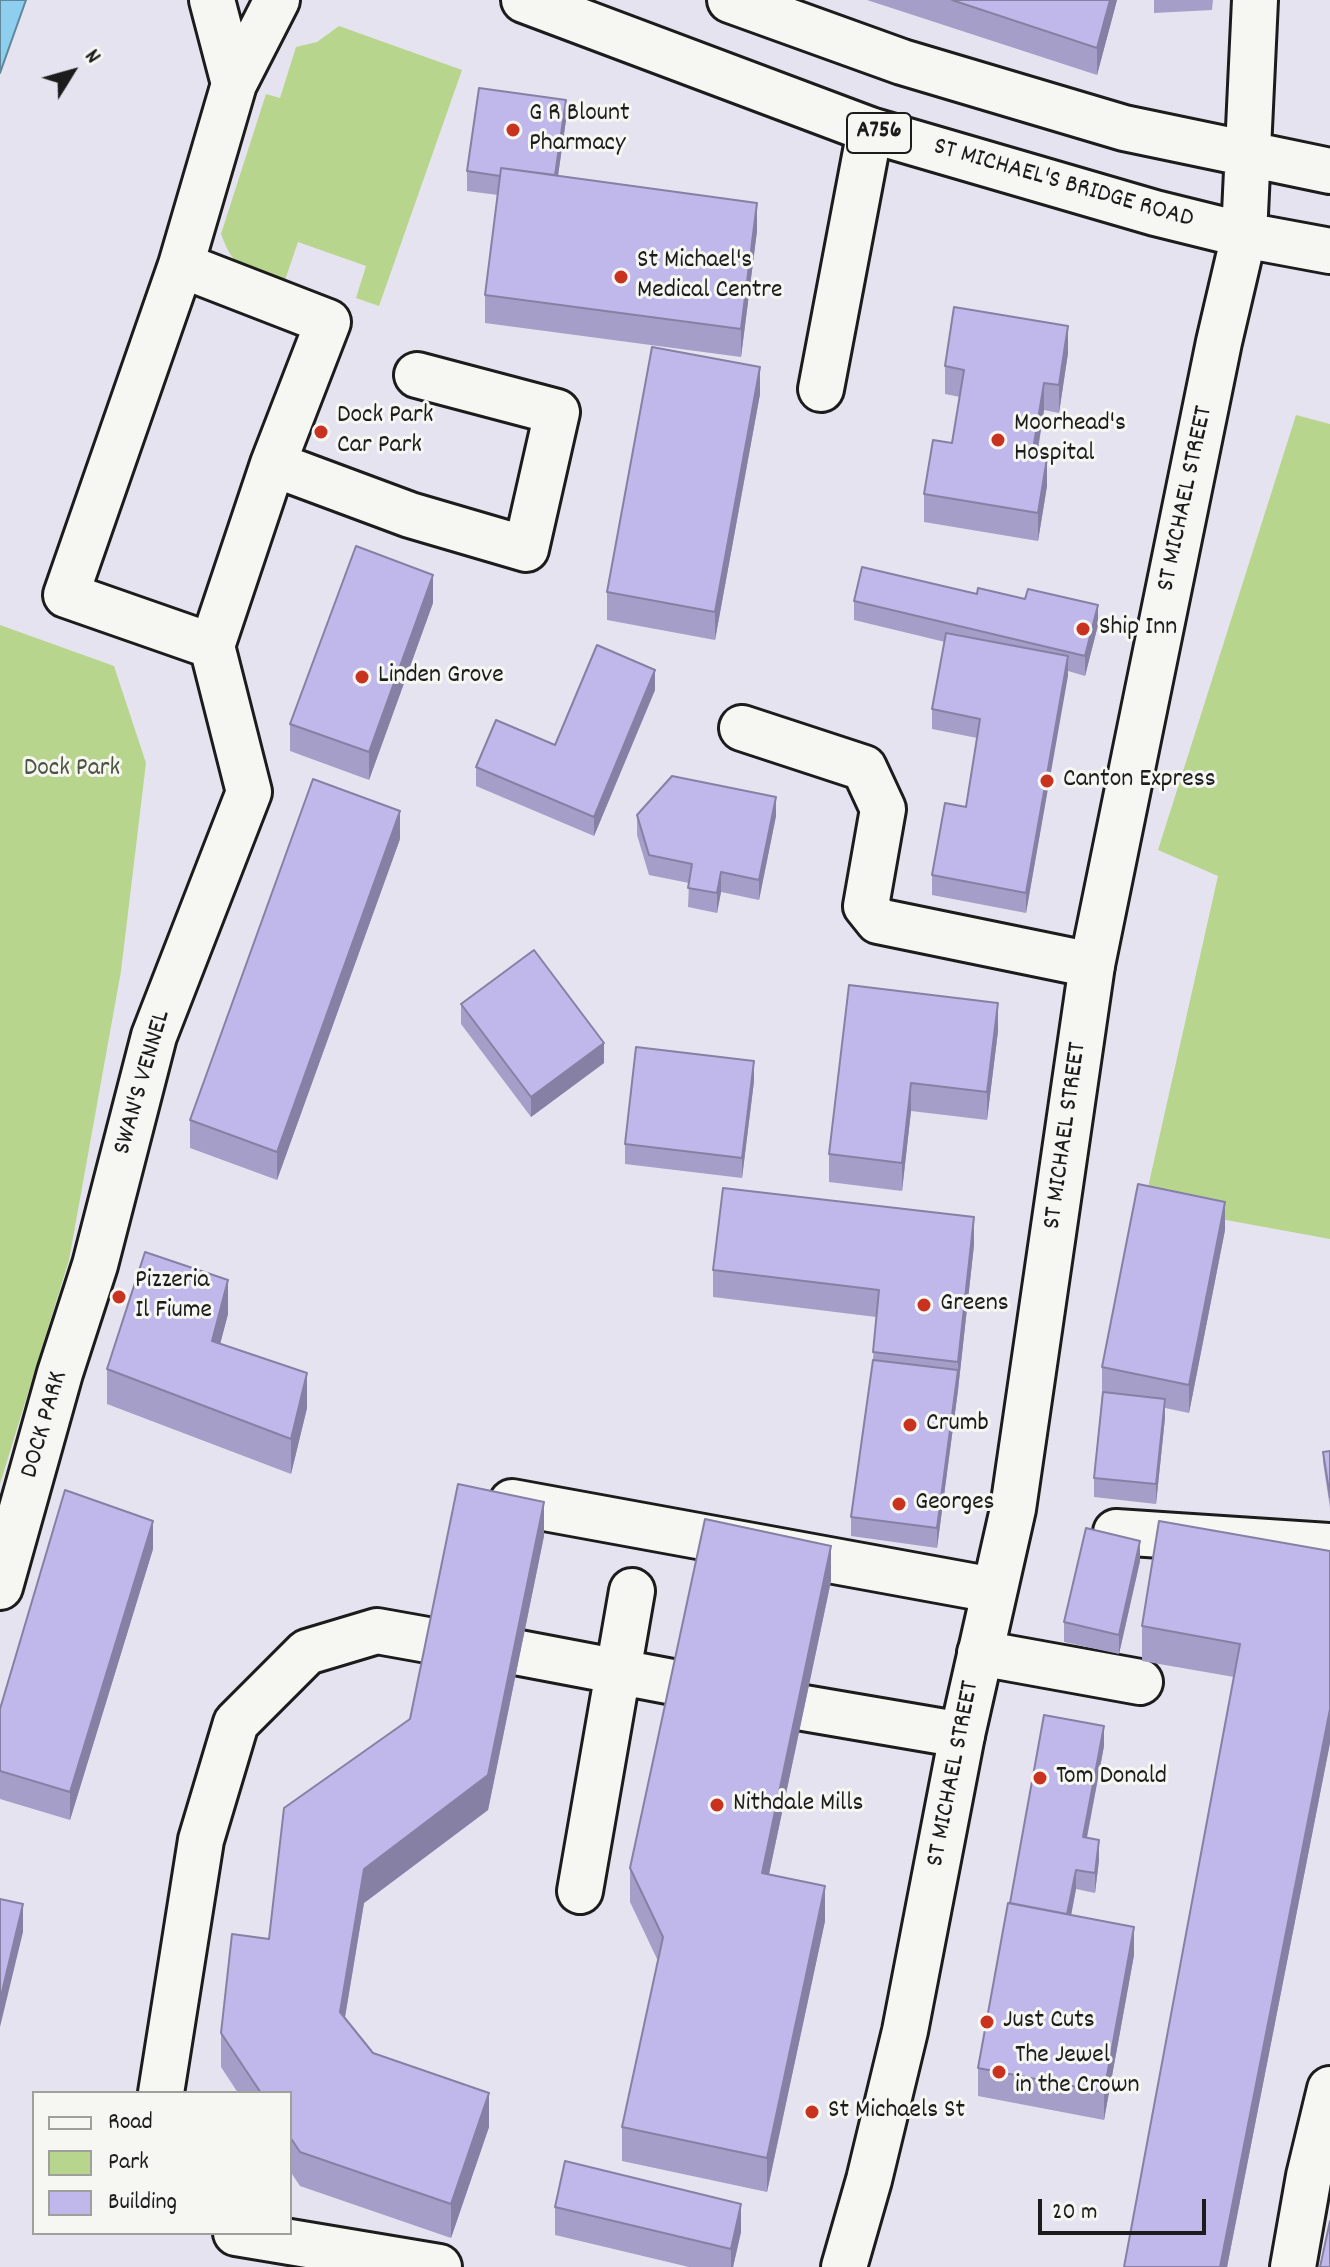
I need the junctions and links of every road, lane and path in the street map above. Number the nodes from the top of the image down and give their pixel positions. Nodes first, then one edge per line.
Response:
1 (212, 0) edge
2 (277, 0) edge
3 (524, 0) edge
4 (730, 0) edge
5 (1255, 0) edge
6 (234, 84) junction
7 (870, 130) junction
8 (1249, 153) junction
9 (1330, 171) edge
10 (1244, 235) junction
11 (1330, 251) edge
12 (181, 265) junction
13 (417, 375) dead end
14 (821, 389) dead end
15 (273, 464) junction
16 (212, 646) junction
17 (742, 728) dead end
18 (1092, 965) junction
19 (95, 1265) joint
20 (512, 1502) edge
21 (1116, 1532) edge
22 (1330, 1546) edge
23 (0, 1587) edge
24 (993, 1590) junction
25 (632, 1591) dead end
26 (433, 1641) edge
27 (520, 1653) edge
28 (980, 1653) junction
29 (617, 1672) junction
30 (1140, 1682) dead end
31 (678, 1683) edge
32 (804, 1708) edge
33 (962, 1735) junction
34 (580, 1891) dead end
35 (1330, 2089) edge
36 (161, 2091) edge
37 (248, 2235) edge
38 (439, 2267) edge
39 (844, 2267) edge
40 (1293, 2267) edge

1 - 6 main road
2 - 6 main road
3 - 7 main road, ST MICHAEL'S BRIDGE ROAD / A756
4 - 8 main road
5 - 8 main road, ST MICHAEL STREET
6 - 12 main road
7 - 10 main road, ST MICHAEL'S BRIDGE ROAD / A756
7 - 14 main road
8 - 9 main road
8 - 10 main road, ST MICHAEL STREET
10 - 11 main road, A756
10 - 18 main road, ST MICHAEL STREET
12 - 15 main road
12 - 16 main road
13 - 15 main road
15 - 16 main road
16 - 19 main road, SWAN'S VENNEL
17 - 18 main road
18 - 24 main road, ST MICHAEL STREET
19 - 23 main road, DOCK PARK
20 - 24 main road
21 - 22 main road
24 - 28 main road, ST MICHAEL STREET
25 - 29 main road
26 - 36 main road
27 - 29 main road
28 - 30 main road
28 - 33 main road, ST MICHAEL STREET
29 - 31 main road
29 - 34 main road
32 - 33 main road
33 - 39 main road, ST MICHAEL STREET
35 - 40 main road
37 - 38 main road

